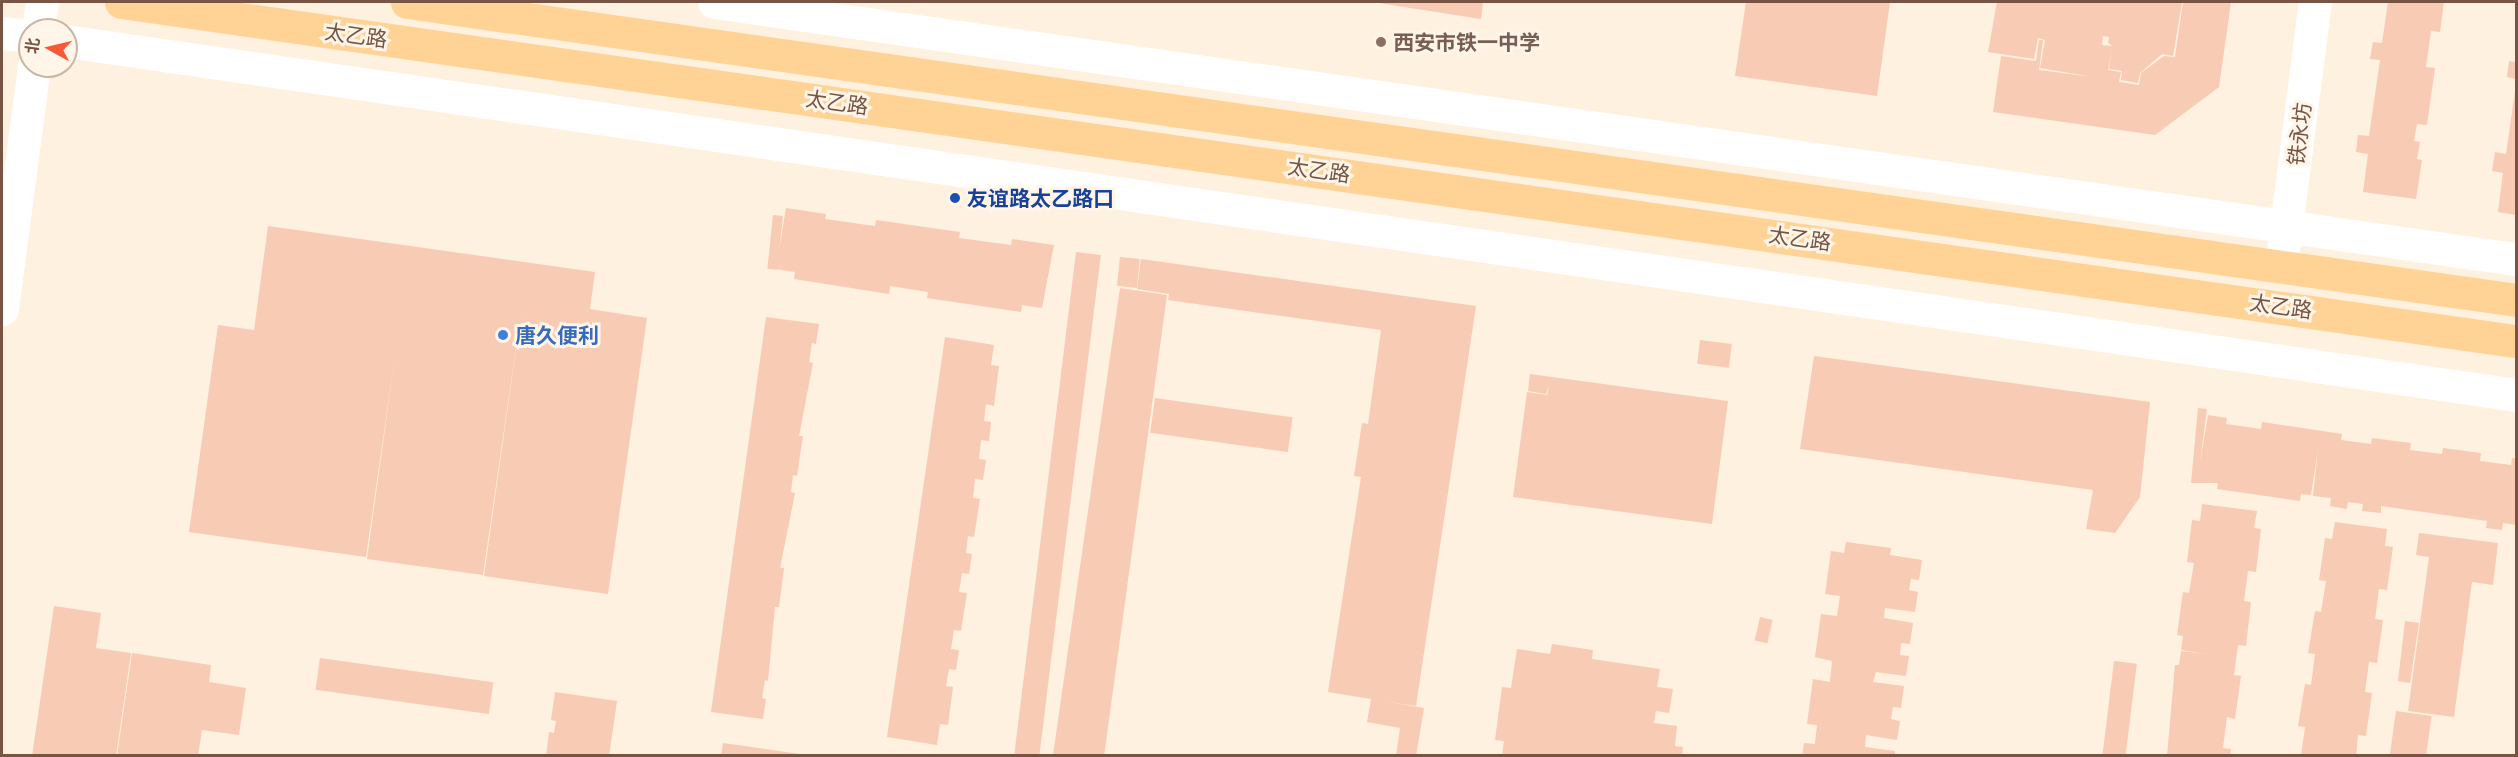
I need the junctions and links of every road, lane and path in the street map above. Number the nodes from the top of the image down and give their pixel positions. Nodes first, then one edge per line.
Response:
1 (42, 2) edge
2 (121, 2) edge
3 (407, 2) edge
4 (714, 2) edge
5 (2315, 2) edge
6 (40, 18) edge
7 (2, 33) edge
8 (18, 35) edge
9 (78, 43) edge
10 (32, 78) edge
11 (2288, 226) junction
12 (2517, 259) edge
13 (2281, 266) junction
14 (2517, 300) edge
15 (2, 309) edge
16 (2517, 340) edge
17 (2517, 395) edge

1 - 6 main road
2 - 16 main road, 太乙路
3 - 13 main road, 太乙路
4 - 11 main road
5 - 11 main road, 铁永坊
7 - 8 main road
9 - 17 main road
10 - 15 main road
11 - 12 main road
11 - 13 main road, 铁永坊
13 - 14 main road, 太乙路

